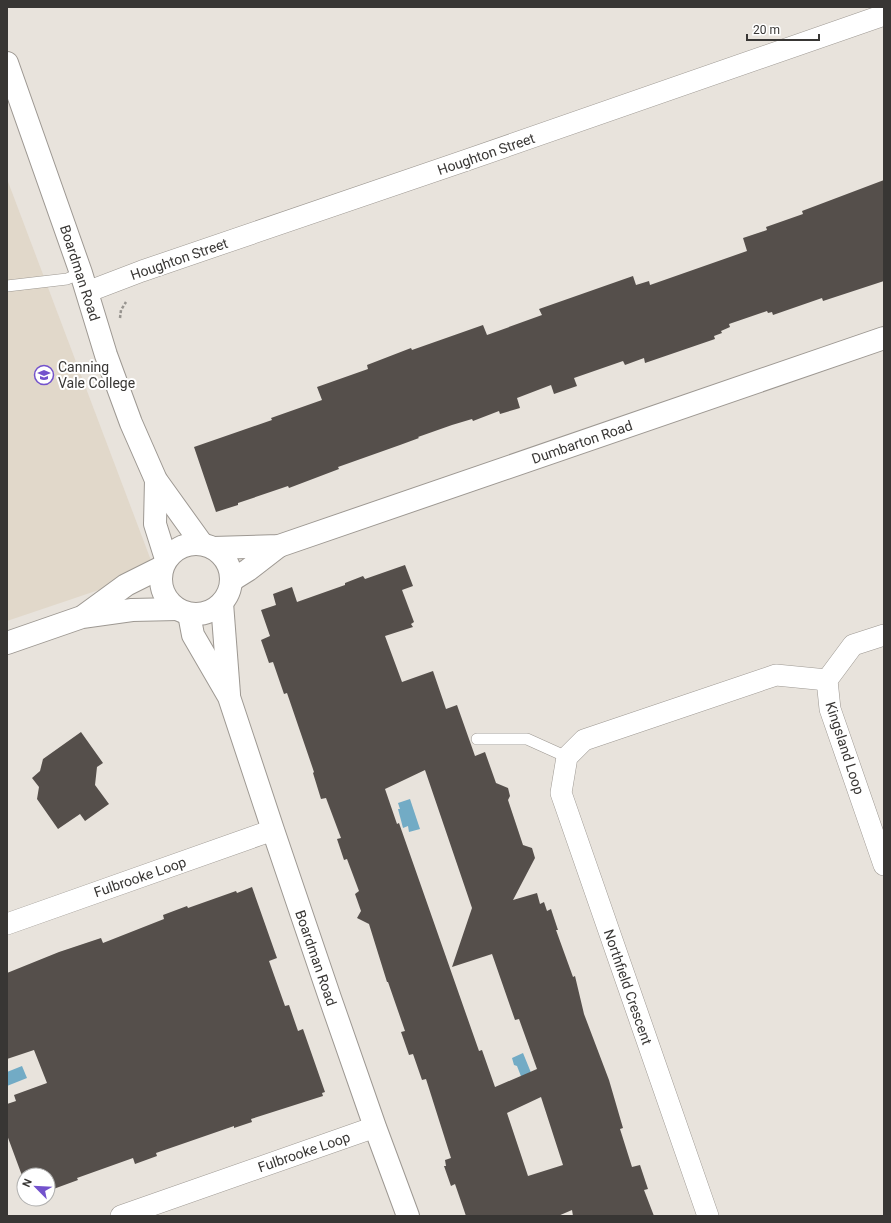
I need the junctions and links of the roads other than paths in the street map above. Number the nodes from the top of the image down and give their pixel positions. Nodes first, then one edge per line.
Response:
1 (884, 15) edge
2 (7, 63) edge
3 (84, 282) junction
4 (7, 286) edge
5 (884, 338) edge
6 (156, 480) junction
7 (207, 546) junction
8 (279, 546) junction
9 (164, 563) junction
10 (232, 580) junction
11 (222, 603) junction
12 (183, 611) junction
13 (82, 617) junction
14 (884, 635) edge
15 (7, 643) edge
16 (827, 680) junction
17 (229, 698) junction
18 (477, 738) dead end
19 (567, 756) junction
20 (273, 830) junction
21 (884, 865) edge
22 (7, 924) edge
23 (375, 1128) junction
24 (120, 1216) edge
25 (408, 1216) edge
26 (708, 1216) edge

1 - 3 street, Houghton Street
2 - 3 street, Boardman Road
3 - 4 lane
3 - 6 street, Boardman Road
5 - 8 street, Dumbarton Road
6 - 7 street, Boardman Road
6 - 9 street, Boardman Road
7 - 8 street, Dumbarton Road
7 - 9 street
7 - 10 street, Boardman Road
8 - 10 street, Dumbarton Road
9 - 12 street, Boardman Road
9 - 13 street
10 - 11 street
11 - 12 street
11 - 17 street, Boardman Road
12 - 13 street
12 - 17 street, Boardman Road
13 - 15 street
14 - 16 street
16 - 19 street
16 - 21 street, Kingsland Loop
17 - 20 street, Boardman Road
18 - 19 lane
19 - 26 street, Northfield Crescent
20 - 22 street, Fulbrooke Loop
20 - 23 street, Boardman Road
23 - 24 street, Fulbrooke Loop
23 - 25 street, Boardman Road

